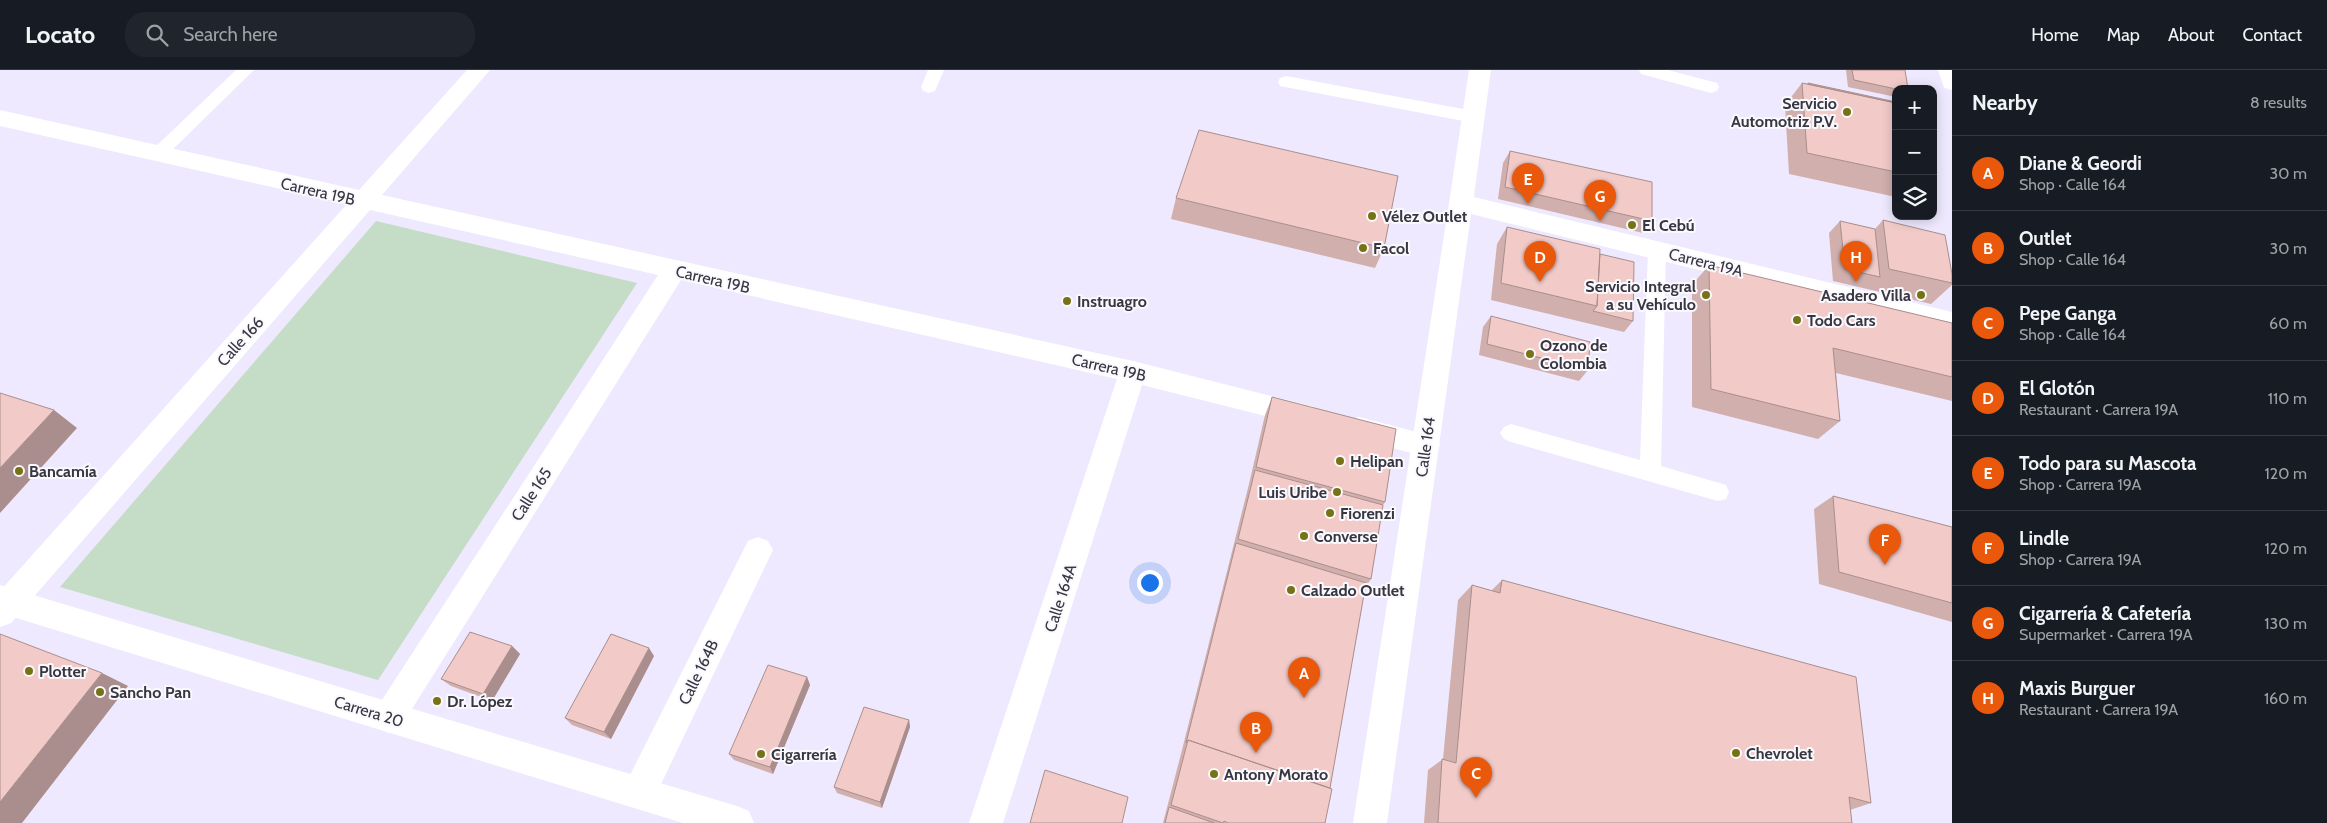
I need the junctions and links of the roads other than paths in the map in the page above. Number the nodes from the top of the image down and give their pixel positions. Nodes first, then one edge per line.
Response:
1 (246, 70) edge
2 (479, 70) edge
3 (936, 70) edge
4 (1480, 70) edge
5 (1647, 70) edge
6 (1950, 70) edge
7 (1286, 82) dead end
8 (1952, 83) edge
9 (929, 87) dead end
10 (1711, 87) dead end
11 (1474, 117) junction
12 (0, 118) edge
13 (158, 154) junction
14 (365, 201) junction
15 (1461, 203) junction
16 (1657, 250) junction
17 (674, 270) junction
18 (1952, 322) edge
19 (1133, 372) junction
20 (1511, 433) dead end
21 (1426, 445) junction
22 (1650, 473) junction
23 (1718, 492) dead end
24 (758, 550) dead end
25 (3, 604) edge
26 (389, 717) junction
27 (639, 793) junction
28 (737, 823) edge
29 (986, 823) edge
30 (1370, 823) edge

1 - 13 lane
2 - 14 street, Calle 166
3 - 9 lane
4 - 11 street, Calle 164
5 - 10 lane
6 - 8 street
7 - 11 lane
11 - 15 street, Calle 164
12 - 13 street, Carrera 19B
13 - 14 street, Carrera 19B
14 - 17 street, Carrera 19B
14 - 25 street, Calle 166
15 - 16 street, Carrera 19A
15 - 21 street, Calle 164
16 - 18 street, Carrera 19A
16 - 22 lane
17 - 19 street, Carrera 19B
17 - 26 street, Calle 165
19 - 21 street, Carrera 19B
19 - 29 street, Calle 164A
20 - 22 lane
21 - 30 street, Calle 164
22 - 23 lane
24 - 27 street, Calle 164B
25 - 26 street, Carrera 20
26 - 27 street, Carrera 20
27 - 28 street, Carrera 20

